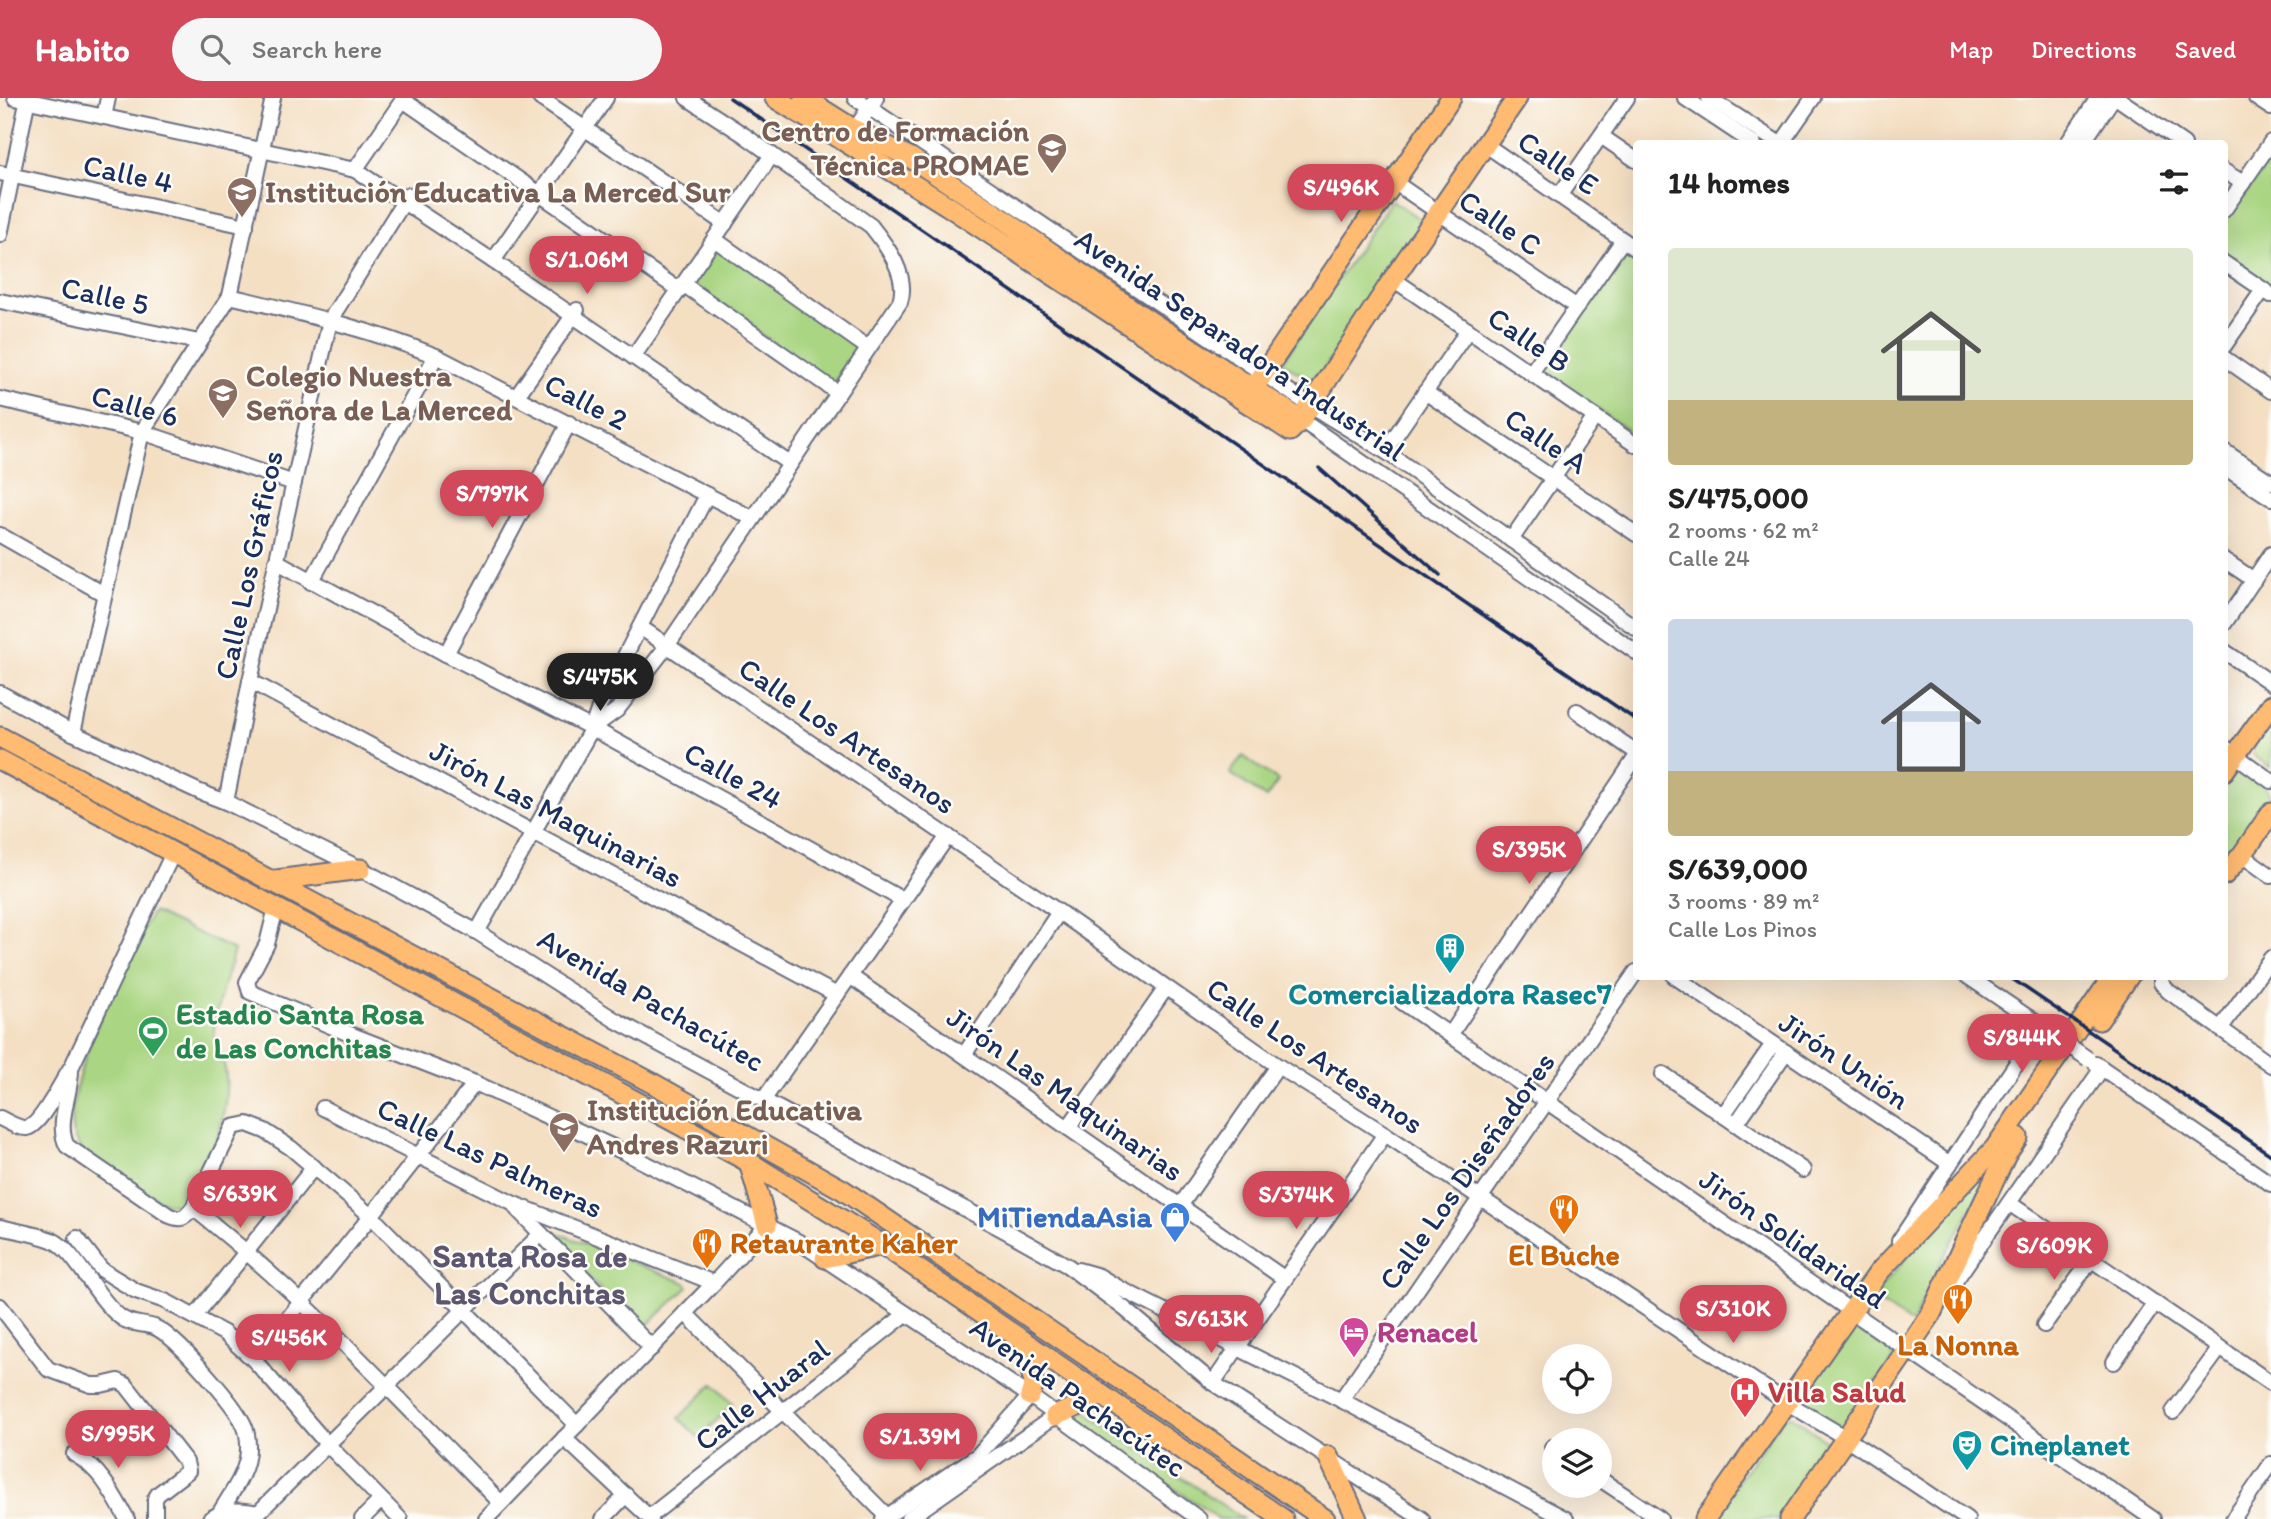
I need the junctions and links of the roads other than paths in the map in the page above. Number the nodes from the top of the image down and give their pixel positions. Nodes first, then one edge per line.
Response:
1 (54, 98) edge
2 (273, 98) edge
3 (540, 98) edge
4 (606, 98) edge
5 (687, 98) edge
6 (775, 98) edge
7 (804, 98) edge
8 (1451, 98) edge
9 (1517, 98) edge
10 (1627, 98) edge
11 (1685, 98) edge
12 (1709, 98) edge
13 (1813, 98) edge
14 (2098, 98) edge
15 (2115, 98) edge
16 (2256, 98) edge
17 (23, 99) edge
18 (403, 99) edge
19 (863, 100) edge
20 (106, 108) edge
21 (2271, 108) edge
22 (584, 129) junction
23 (845, 132) junction
24 (1601, 136) junction
25 (1748, 140) edge
26 (1774, 140) edge
27 (1783, 140) edge
28 (2070, 140) edge
29 (2085, 140) edge
30 (2178, 140) edge
31 (2271, 142) edge
32 (1486, 145) junction
33 (263, 146) junction
34 (772, 155) junction
35 (1633, 158) edge
36 (358, 166) junction
37 (6, 174) edge
38 (2228, 174) edge
39 (1394, 182) junction
40 (2243, 183) junction
41 (540, 194) junction
42 (1559, 196) junction
43 (406, 198) junction
44 (2228, 204) edge
45 (1439, 213) junction
46 (724, 224) junction
47 (246, 226) junction
48 (0, 235) edge
49 (714, 239) junction
50 (1623, 240) junction
51 (1633, 247) edge
52 (495, 258) junction
53 (2228, 266) edge
54 (1393, 279) junction
55 (681, 287) junction
56 (2267, 293) edge
57 (230, 296) junction
58 (0, 301) edge
59 (1577, 307) junction
60 (575, 313) junction
61 (330, 320) junction
62 (1468, 330) junction
63 (2228, 341) edge
64 (199, 342) junction
65 (868, 348) junction
66 (635, 354) junction
67 (436, 356) junction
68 (2228, 361) edge
69 (1531, 373) junction
70 (1254, 388) junction
71 (1425, 391) junction
72 (2271, 391) edge
73 (838, 393) junction
74 (517, 396) junction
75 (0, 399) edge
76 (1595, 417) junction
77 (1301, 419) junction
78 (569, 423) junction
79 (142, 432) junction
80 (1633, 443) edge
81 (1385, 451) junction
82 (2228, 454) edge
83 (792, 461) junction
84 (2228, 470) edge
85 (1553, 477) junction
86 (2271, 482) edge
87 (294, 483) junction
88 (707, 495) junction
89 (2271, 498) edge
90 (752, 518) junction
91 (1633, 532) edge
92 (0, 535) edge
93 (1511, 540) junction
94 (2271, 554) edge
95 (276, 561) junction
96 (2228, 563) edge
97 (2253, 580) junction
98 (311, 582) junction
99 (104, 594) junction
100 (2228, 618) edge
101 (1633, 626) edge
102 (640, 627) junction
103 (667, 646) junction
104 (1633, 650) edge
105 (446, 654) junction
106 (2228, 654) edge
107 (250, 681) junction
108 (2271, 683) edge
109 (0, 693) edge
110 (2271, 705) edge
111 (1577, 711) dead end
112 (592, 728) junction
113 (73, 733) junction
114 (0, 737) edge
115 (1633, 752) edge
116 (2228, 758) edge
117 (1633, 759) edge
118 (0, 760) edge
119 (2271, 781) edge
120 (226, 802) junction
121 (2271, 813) edge
122 (534, 832) junction
123 (948, 836) junction
124 (173, 853) junction
125 (2243, 856) junction
126 (361, 869) junction
127 (2228, 871) edge
128 (2271, 876) edge
129 (2228, 880) edge
130 (269, 881) junction
131 (903, 900) junction
132 (276, 908) junction
133 (1059, 912) junction
134 (477, 932) junction
135 (2270, 963) edge
136 (850, 976) junction
137 (1633, 976) edge
138 (1680, 980) edge
139 (1974, 980) edge
140 (2110, 980) edge
141 (2126, 980) edge
142 (2161, 980) edge
143 (1166, 988) junction
144 (837, 995) junction
145 (1402, 1002) dead end
146 (2044, 1028) junction
147 (2220, 1029) junction
148 (1450, 1035) junction
149 (1773, 1044) junction
150 (585, 1048) junction
151 (1786, 1052) junction
152 (964, 1055) junction
153 (2271, 1065) edge
154 (1278, 1066) junction
155 (71, 1068) junction
156 (574, 1068) junction
157 (2102, 1068) junction
158 (1663, 1074) dead end
159 (475, 1083) junction
160 (764, 1099) junction
161 (1547, 1102) junction
162 (323, 1108) dead end
163 (1723, 1115) junction
164 (0, 1118) edge
165 (1736, 1124) junction
166 (1068, 1128) junction
167 (1385, 1134) junction
168 (419, 1155) junction
169 (749, 1162) junction
170 (1950, 1164) junction
171 (314, 1167) junction
172 (1803, 1170) dead end
173 (2271, 1184) edge
174 (1480, 1198) junction
175 (512, 1203) junction
176 (2009, 1203) junction
177 (1180, 1206) junction
178 (193, 1208) junction
179 (371, 1216) junction
180 (766, 1225) junction
181 (0, 1227) edge
182 (541, 1234) junction
183 (78, 1238) dead end
184 (883, 1245) junction
185 (246, 1250) junction
186 (825, 1258) junction
187 (2091, 1260) junction
188 (1068, 1266) junction
189 (1879, 1272) junction
190 (1285, 1279) junction
191 (714, 1283) junction
192 (998, 1294) junction
193 (301, 1301) junction
194 (2155, 1303) junction
195 (0, 1306) edge
196 (464, 1311) junction
197 (1851, 1311) junction
198 (685, 1313) junction
199 (906, 1314) junction
200 (984, 1314) junction
201 (195, 1316) junction
202 (1930, 1316) junction
203 (2044, 1325) dead end
204 (1024, 1341) junction
205 (652, 1348) junction
206 (1237, 1348) junction
207 (2220, 1348) junction
208 (1907, 1349) junction
209 (254, 1360) junction
210 (2114, 1362) dead end
211 (1213, 1383) junction
212 (2271, 1383) edge
213 (387, 1387) junction
214 (1102, 1395) junction
215 (1030, 1396) junction
216 (1341, 1400) junction
217 (1786, 1402) junction
218 (783, 1412) junction
219 (2173, 1412) dead end
220 (1055, 1416) junction
221 (1012, 1417) junction
222 (577, 1425) junction
223 (1031, 1433) junction
224 (565, 1438) junction
225 (1846, 1438) junction
226 (328, 1445) junction
227 (74, 1454) dead end
228 (1328, 1456) junction
229 (2271, 1464) edge
230 (1612, 1487) edge
231 (626, 1495) junction
232 (381, 1500) junction
233 (501, 1503) junction
234 (215, 1516) edge
235 (885, 1517) edge
236 (650, 1518) edge
237 (127, 1519) edge
238 (155, 1519) edge
239 (362, 1519) edge
240 (400, 1519) edge
241 (486, 1519) edge
242 (603, 1519) edge
243 (908, 1519) edge
244 (1199, 1519) edge
245 (1283, 1519) edge
246 (1325, 1519) edge
247 (1357, 1519) edge
248 (1422, 1519) edge
249 (1566, 1519) edge
250 (1660, 1519) edge
251 (1705, 1519) edge
252 (1790, 1519) edge
253 (1967, 1519) edge
254 (2153, 1519) edge
255 (2233, 1519) edge

1 - 20 street
2 - 33 street
3 - 22 street
4 - 22 street
5 - 34 street
6 - 23 main road, Avenida Separadora Industrial
7 - 23 main road, Avenida Separadora Industrial
8 - 39 main road
9 - 32 main road
10 - 24 street
11 - 25 street
12 - 26 street
13 - 27 street
14 - 28 street
15 - 29 street
15 - 30 street
16 - 21 street
17 - 20 street
17 - 37 street
18 - 36 street
18 - 41 street
19 - 23 street
19 - 70 street, Avenida Separadora Industrial
20 - 33 street
22 - 41 street
22 - 46 street
23 - 70 main road, Avenida Separadora Industrial
24 - 35 street
24 - 42 street
31 - 40 street
32 - 42 street, Calle E
32 - 45 main road
33 - 36 street
33 - 47 street
34 - 46 street
34 - 65 street
36 - 43 street
37 - 47 street, Calle 4
37 - 48 street
38 - 40 street
39 - 45 street, Calle C
39 - 70 main road
40 - 44 street
41 - 52 street
41 - 55 street
42 - 50 street, Calle E
43 - 52 street
43 - 61 street, Calle Los Gráficos
45 - 54 main road
45 - 59 street, Calle C
46 - 49 street
47 - 57 street
49 - 55 street
49 - 65 street
50 - 51 street, Calle E
50 - 59 street
52 - 60 street
53 - 56 street
54 - 62 street, Calle B
54 - 77 main road
55 - 66 street
55 - 73 street
56 - 63 street
57 - 61 street, Calle 2
57 - 64 street
58 - 64 street, Calle 5
59 - 69 street
60 - 66 street
60 - 74 street
61 - 67 street, Calle 2
61 - 87 street, Calle Los Gráficos
62 - 69 street, Calle B
62 - 71 street
64 - 79 street
65 - 73 street
66 - 83 street
67 - 74 street, Calle 2
67 - 98 street
68 - 72 street
69 - 76 street, Calle B
70 - 77 main road, Avenida Separadora Industrial
71 - 81 street
71 - 85 street, Calle A
73 - 83 street
74 - 78 street, Calle 2
75 - 79 street, Calle 6
76 - 80 street, Calle B
76 - 85 street
77 - 81 street, Avenida Separadora Industrial
77 - 104 street, Avenida Separadora Industrial
78 - 88 street, Calle 2
78 - 105 street
79 - 87 street, Calle 6
79 - 99 street
81 - 93 street, Avenida Separadora Industrial
82 - 86 street
83 - 90 street
84 - 89 street
85 - 91 street, Calle A
85 - 93 street
87 - 95 street, Calle Los Gráficos
88 - 90 street, Calle 2
88 - 102 street
90 - 103 street
92 - 99 street
93 - 101 street, Avenida Separadora Industrial
94 - 97 street
95 - 98 street, Calle 24
95 - 107 street, Calle Los Gráficos
96 - 97 street
97 - 100 street
98 - 105 street, Calle 24
99 - 113 street
102 - 103 street, Calle Los Artesanos
102 - 112 street
103 - 112 street
103 - 123 street, Calle Los Artesanos
105 - 112 street, Calle 24
106 - 108 street
107 - 120 street, Calle Los Gráficos
107 - 122 street, Jirón Las Maquinarias
109 - 113 street, Avenida Pachacútec
110 - 116 main road
111 - 115 street
112 - 122 street
112 - 131 street, Calle 24
113 - 120 street, Avenida Pachacútec
114 - 130 main road, Avenida Pachacútec
116 - 119 street
117 - 148 street
118 - 124 main road, Avenida Pachacútec
120 - 126 street, Avenida Pachacútec
121 - 125 main road
122 - 134 street
122 - 144 street, Jirón Las Maquinarias
123 - 131 street
123 - 133 street, Calle Los Artesanos
124 - 132 main road, Avenida Pachacútec
124 - 155 street
125 - 127 main road
125 - 128 street
125 - 129 street
126 - 130 main road
126 - 134 street, Avenida Pachacútec
130 - 150 main road, Avenida Pachacútec
131 - 136 street
132 - 156 main road, Avenida Pachacútec
132 - 159 street, Avenida Pachacútec
133 - 143 street, Calle Los Artesanos
133 - 152 street
134 - 160 street, Avenida Pachacútec
135 - 147 street
136 - 144 street
136 - 152 street, Jirón Las Maquinarias
137 - 161 street, Calle Los Diseñadores
138 - 149 street, Jirón Unión
139 - 146 street
140 - 189 main road
141 - 202 main road
142 - 147 street
143 - 154 street, Calle Los Artesanos
143 - 166 street
144 - 160 street
145 - 148 street, Jirón Solidaridad
146 - 157 street, bridge
146 - 170 street
147 - 153 street
148 - 161 street, Jirón Solidaridad
149 - 151 street, Jirón Unión
149 - 163 street
150 - 156 main road
150 - 192 main road, Avenida Pachacútec
151 - 165 street
151 - 170 street, Jirón Unión
152 - 166 street, Jirón Las Maquinarias
154 - 167 street, Calle Los Artesanos
154 - 177 street
155 - 164 street
155 - 178 street
156 - 169 main road, Avenida Pachacútec
157 - 173 street
157 - 176 street
158 - 163 street
159 - 168 street
159 - 180 street, Avenida Pachacútec
160 - 188 street, Avenida Pachacútec
161 - 174 street, Calle Los Diseñadores
161 - 197 street, Jirón Solidaridad
162 - 168 street, Calle Las Palmeras
163 - 165 street
165 - 172 street
166 - 177 street, Jirón Las Maquinarias
167 - 174 street, Calle Los Artesanos
167 - 190 street
168 - 175 street, Calle Las Palmeras
168 - 179 street
169 - 180 main road
169 - 184 main road, Avenida Pachacútec
170 - 189 street
171 - 178 street
171 - 179 street
171 - 185 street
174 - 216 street, Calle Los Diseñadores
174 - 217 street, Calle Los Artesanos
175 - 182 street
175 - 191 street, Calle Las Palmeras
176 - 187 street
176 - 202 street
177 - 190 street, Jirón Las Maquinarias
178 - 185 street
179 - 193 street
179 - 196 street
180 - 186 street, Avenida Pachacútec
180 - 191 street
181 - 234 street
182 - 196 street
182 - 205 street
183 - 201 street
184 - 186 main road
184 - 200 main road, Avenida Pachacútec
185 - 193 street
185 - 201 street
186 - 199 street, Avenida Pachacútec
187 - 194 street
187 - 203 street
188 - 206 street
188 - 211 street, Avenida Pachacútec
189 - 197 main road
190 - 206 street
191 - 198 street
192 - 200 main road
192 - 246 main road, Avenida Pachacútec
193 - 209 street
193 - 213 street
194 - 207 street
194 - 210 street
195 - 238 street
196 - 213 street
196 - 222 street
197 - 208 street, Jirón Solidaridad
197 - 217 main road
198 - 205 street
198 - 218 street
199 - 215 street, Avenida Pachacútec
199 - 218 street, Calle Huaral
200 - 204 main road, Avenida Pachacútec
201 - 209 street
202 - 208 main road
204 - 214 main road, Avenida Pachacútec
204 - 215 main road
205 - 222 street
206 - 211 street
206 - 216 street
207 - 212 street
207 - 219 street
208 - 225 main road
208 - 254 street, Jirón Solidaridad
209 - 226 street
211 - 228 street, Avenida Pachacútec
213 - 226 street
213 - 233 street
214 - 220 main road
214 - 245 main road, Avenida Pachacútec
215 - 220 street, Avenida Pachacútec
215 - 221 street
216 - 249 street
217 - 225 street, Calle Los Artesanos
217 - 251 main road
218 - 235 street
218 - 236 street, Calle Huaral
220 - 223 street
220 - 244 street, Avenida Pachacútec
221 - 223 street
221 - 235 street
222 - 224 street
223 - 243 street
224 - 231 street
224 - 233 street
225 - 252 main road
225 - 253 street, Calle Los Artesanos
226 - 232 street
226 - 234 street
227 - 237 street
228 - 247 main road
228 - 248 street, Avenida Pachacútec
229 - 255 street
230 - 250 street
231 - 236 street
231 - 242 street
232 - 239 street
232 - 240 street
233 - 241 street

